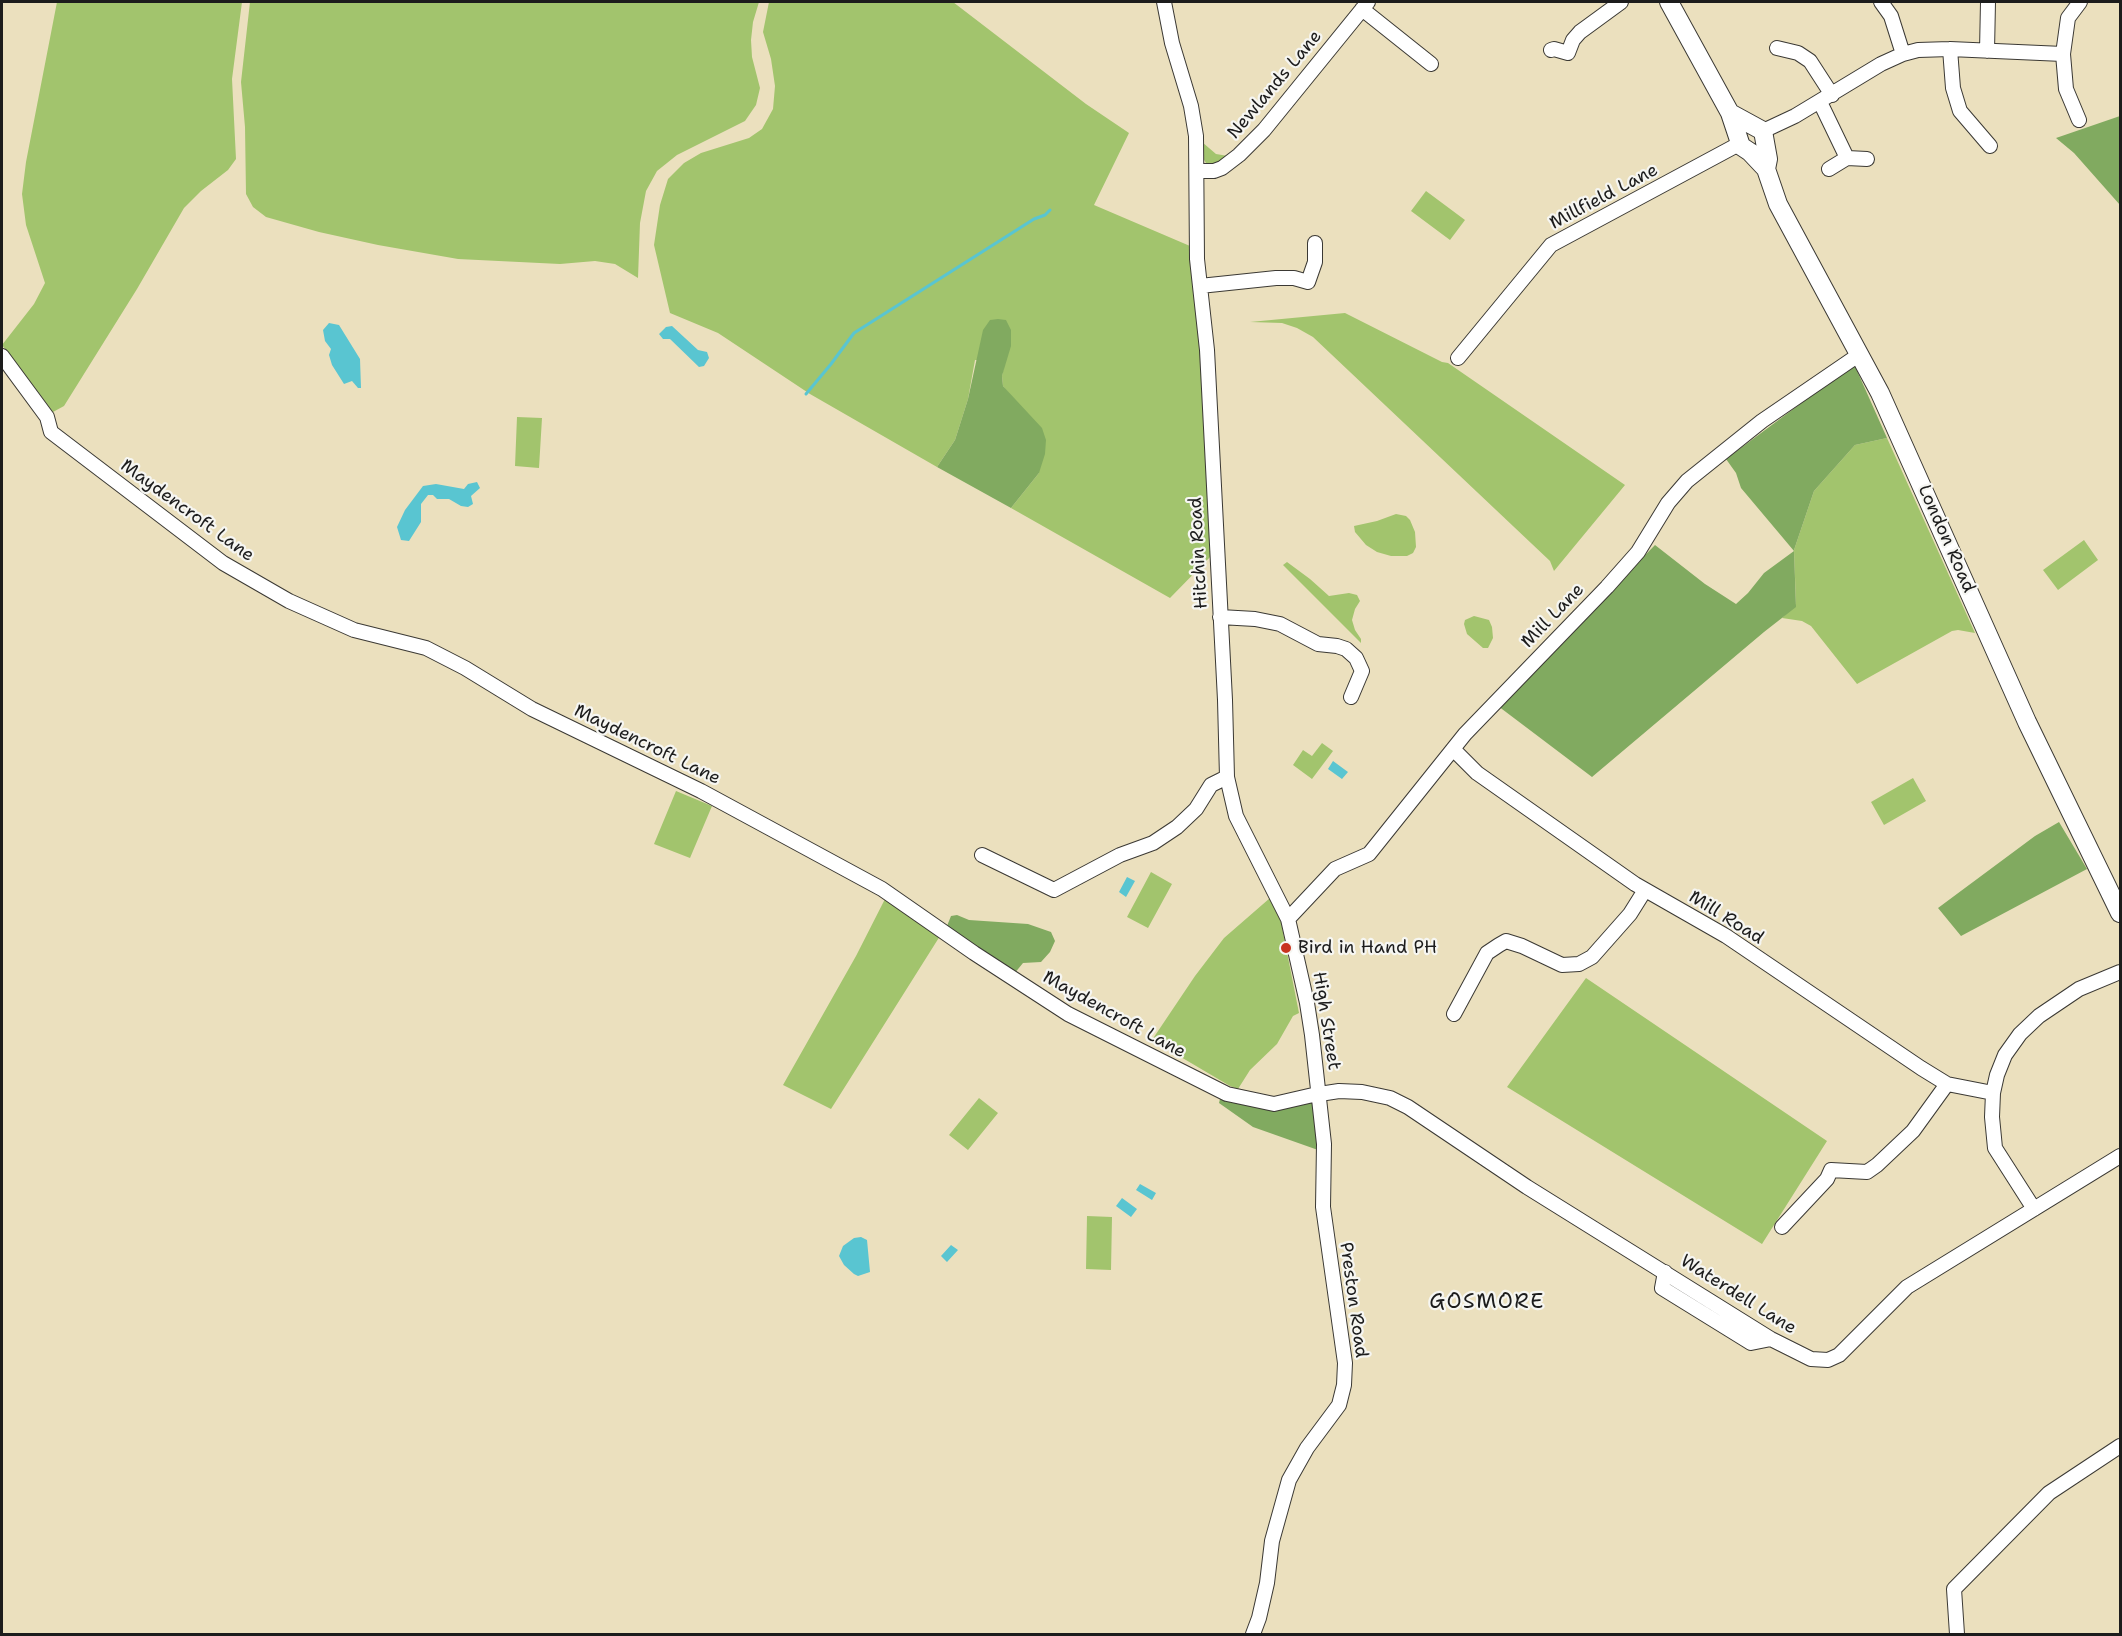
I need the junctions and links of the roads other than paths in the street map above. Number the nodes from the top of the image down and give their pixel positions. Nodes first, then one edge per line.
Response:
1 (1164, 2) edge
2 (1621, 2) edge
3 (1669, 2) edge
4 (1881, 2) edge
5 (1988, 2) edge
6 (2080, 2) edge
7 (1365, 5) edge
8 (1777, 48) dead end
9 (1950, 49) junction
10 (1551, 50) dead end
11 (1987, 51) junction
12 (1903, 54) junction
13 (2063, 54) junction
14 (1431, 64) dead end
15 (1832, 95) junction
16 (1820, 102) junction
17 (2079, 120) dead end
18 (1751, 139) junction
19 (1990, 146) dead end
20 (1847, 158) junction
21 (1867, 159) dead end
22 (1830, 169) dead end
23 (1197, 171) junction
24 (1315, 243) dead end
25 (1200, 286) junction
26 (1860, 354) junction
27 (2, 356) edge
28 (1458, 358) dead end
29 (1220, 617) junction
30 (1351, 697) dead end
31 (1453, 749) junction
32 (1227, 777) junction
33 (982, 855) dead end
34 (1645, 890) junction
35 (2121, 913) edge
36 (1288, 919) junction
37 (2121, 972) edge
38 (1454, 1014) dead end
39 (1947, 1084) junction
40 (1993, 1093) junction
41 (1318, 1094) junction
42 (2121, 1156) edge
43 (2034, 1209) junction
44 (1782, 1227) dead end
45 (2121, 1446) edge
46 (1252, 1635) edge
47 (1957, 1635) edge

1 - 23 street, Hitchin Road
2 - 10 street
3 - 18 main road, London Road
4 - 12 street
5 - 11 street
6 - 13 street
7 - 14 street
7 - 23 street, Newlands Lane
8 - 15 street
9 - 11 street, Millfield Lane
9 - 12 street, Millfield Lane
9 - 19 street
11 - 13 street, Millfield Lane
12 - 15 street, Millfield Lane
13 - 17 street
15 - 16 street, Millfield Lane
16 - 18 street, Millfield Lane
16 - 20 street
18 - 26 main road, London Road
18 - 28 street, Millfield Lane
20 - 21 street
20 - 22 street
23 - 25 street, Hitchin Road
24 - 25 street
25 - 29 street, Hitchin Road
26 - 31 street, Mill Lane
26 - 35 main road, London Road
27 - 41 street, Maydencroft Lane
29 - 30 street
29 - 32 street, Hitchin Road
31 - 34 street, Mill Road
31 - 36 street, Mill Lane
32 - 33 street
32 - 36 street, Hitchin Road
34 - 38 street
34 - 39 street, Mill Road
36 - 41 street, High Street
37 - 40 street
39 - 40 street, Mill Road
39 - 44 street
40 - 43 street
41 - 43 street, Waterdell Lane
41 - 46 street, Preston Road
42 - 43 street, Waterdell Lane
45 - 47 street

